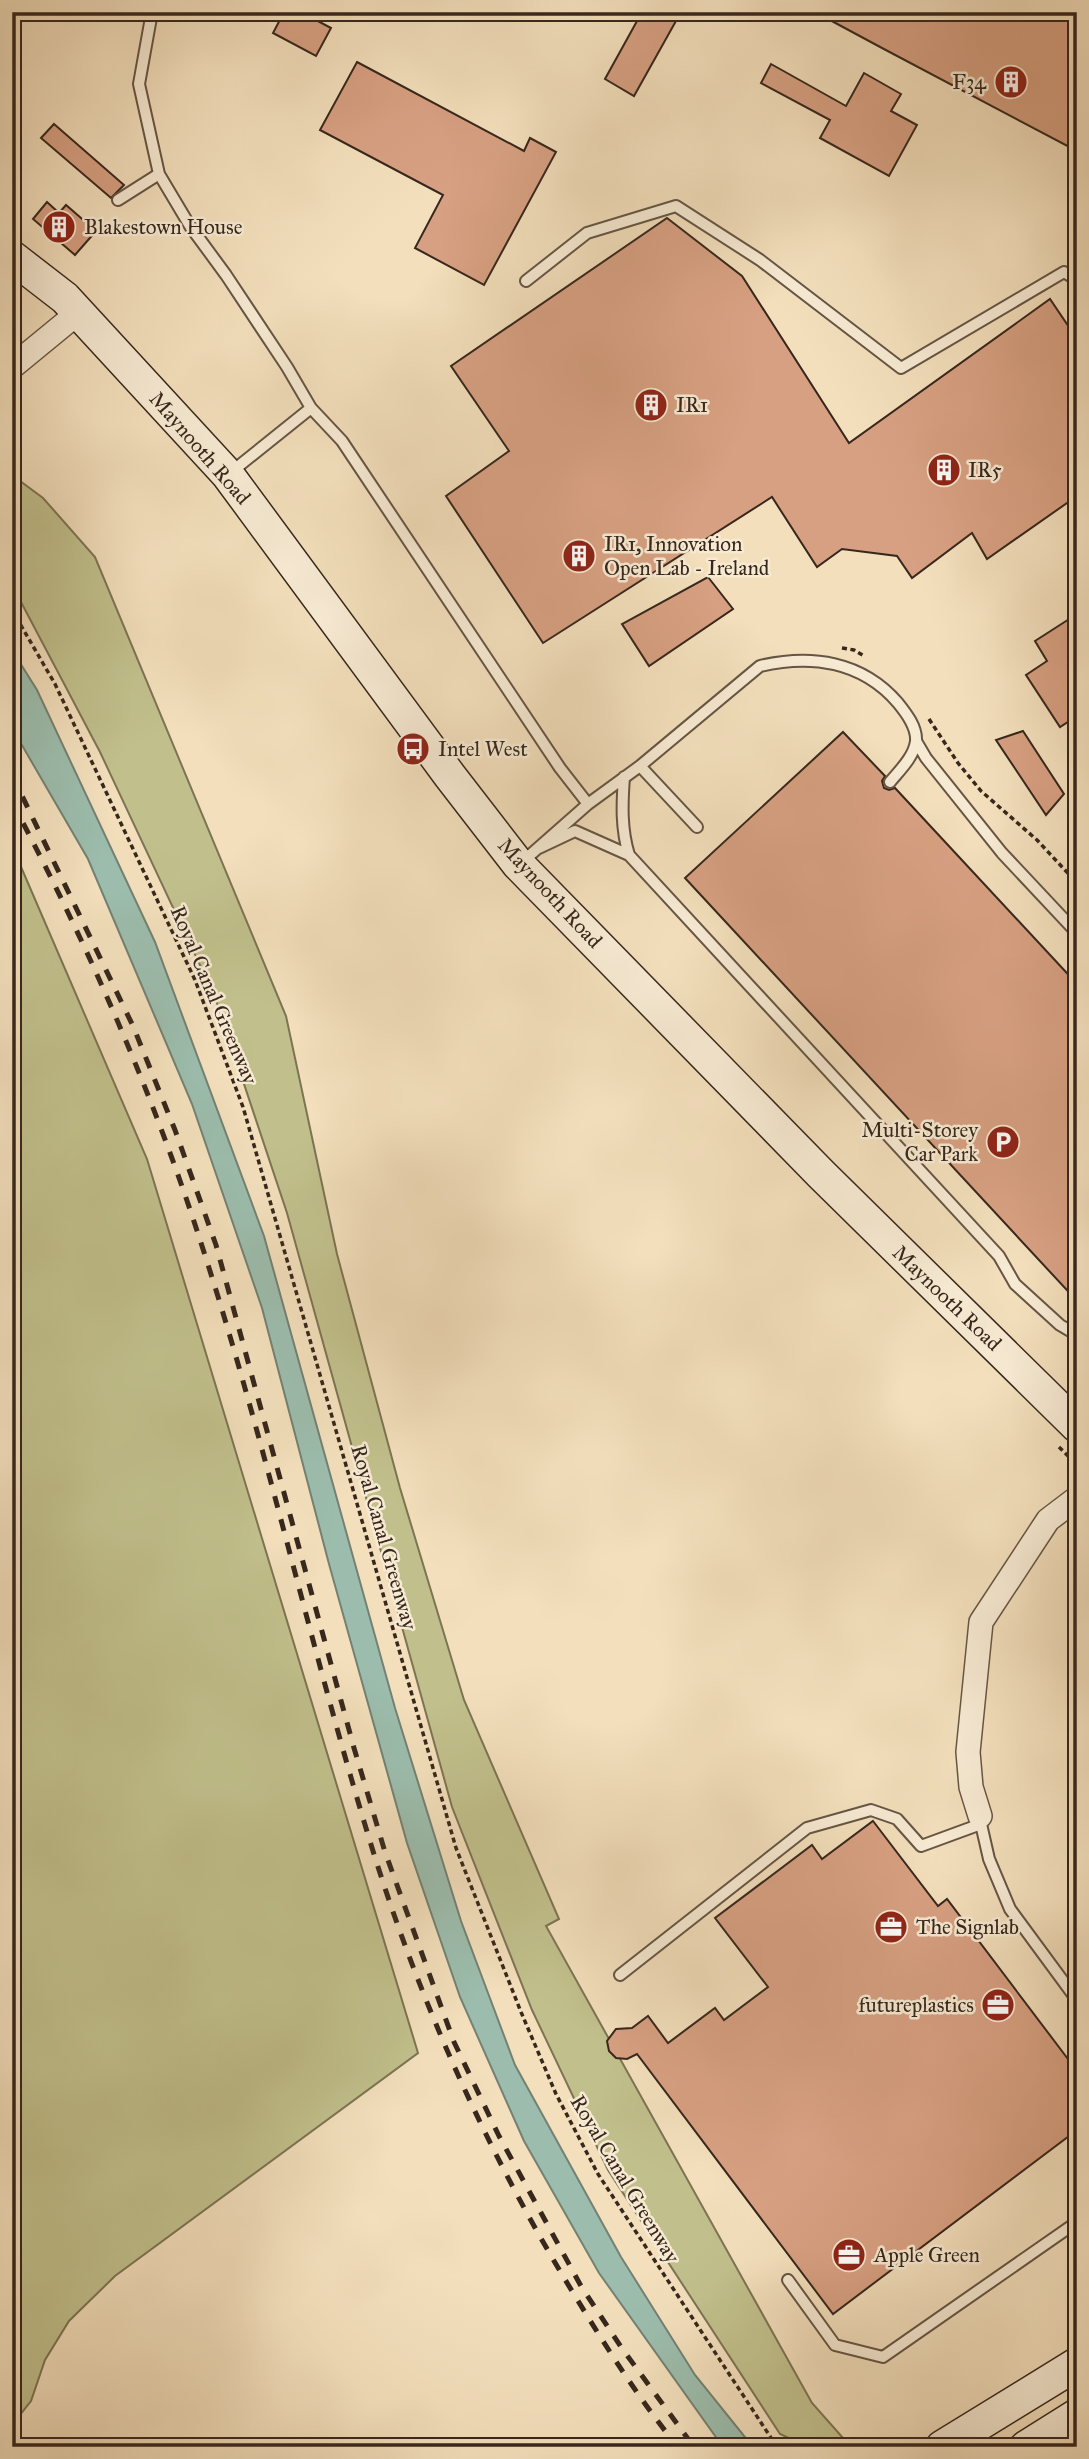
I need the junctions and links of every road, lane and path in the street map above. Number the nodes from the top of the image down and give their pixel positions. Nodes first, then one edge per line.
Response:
1 (152, 12) edge
2 (159, 174) junction
3 (118, 200) dead end
4 (12, 257) edge
5 (1077, 280) edge
6 (526, 281) dead end
7 (79, 312) junction
8 (12, 367) edge
9 (311, 408) junction
10 (228, 475) junction
11 (12, 610) edge
12 (841, 648) dead end
13 (871, 659) dead end
14 (925, 714) dead end
15 (916, 741) junction
16 (639, 766) junction
17 (624, 777) junction
18 (890, 782) dead end
19 (588, 804) junction
20 (697, 827) dead end
21 (540, 848) junction
22 (629, 855) junction
23 (529, 856) dead end
24 (1077, 883) edge
25 (1077, 933) edge
26 (1077, 1335) edge
27 (1077, 1426) edge
28 (1077, 1498) edge
29 (980, 1820) junction
30 (620, 1975) dead end
31 (1077, 2000) edge
32 (1077, 2222) edge
33 (788, 2280) dead end
34 (1077, 2364) edge
35 (1077, 2415) edge
36 (777, 2447) edge
37 (942, 2447) edge
38 (1026, 2447) edge

1 - 2 lane
2 - 3 lane
2 - 9 lane
4 - 7 main road, Maynooth Road
5 - 6 lane
7 - 8 street
7 - 10 main road, Maynooth Road
9 - 10 lane
9 - 19 lane
10 - 27 main road, Maynooth Road
11 - 36 path, Royal Canal Greenway
12 - 13 path
14 - 24 path
15 - 16 lane
15 - 18 lane
15 - 25 lane
16 - 17 lane
16 - 20 lane
17 - 19 lane
17 - 22 lane
19 - 21 lane
21 - 22 lane
21 - 23 lane
22 - 26 lane
28 - 29 street
29 - 30 lane
29 - 31 lane
32 - 33 lane
34 - 37 main road
35 - 38 main road

